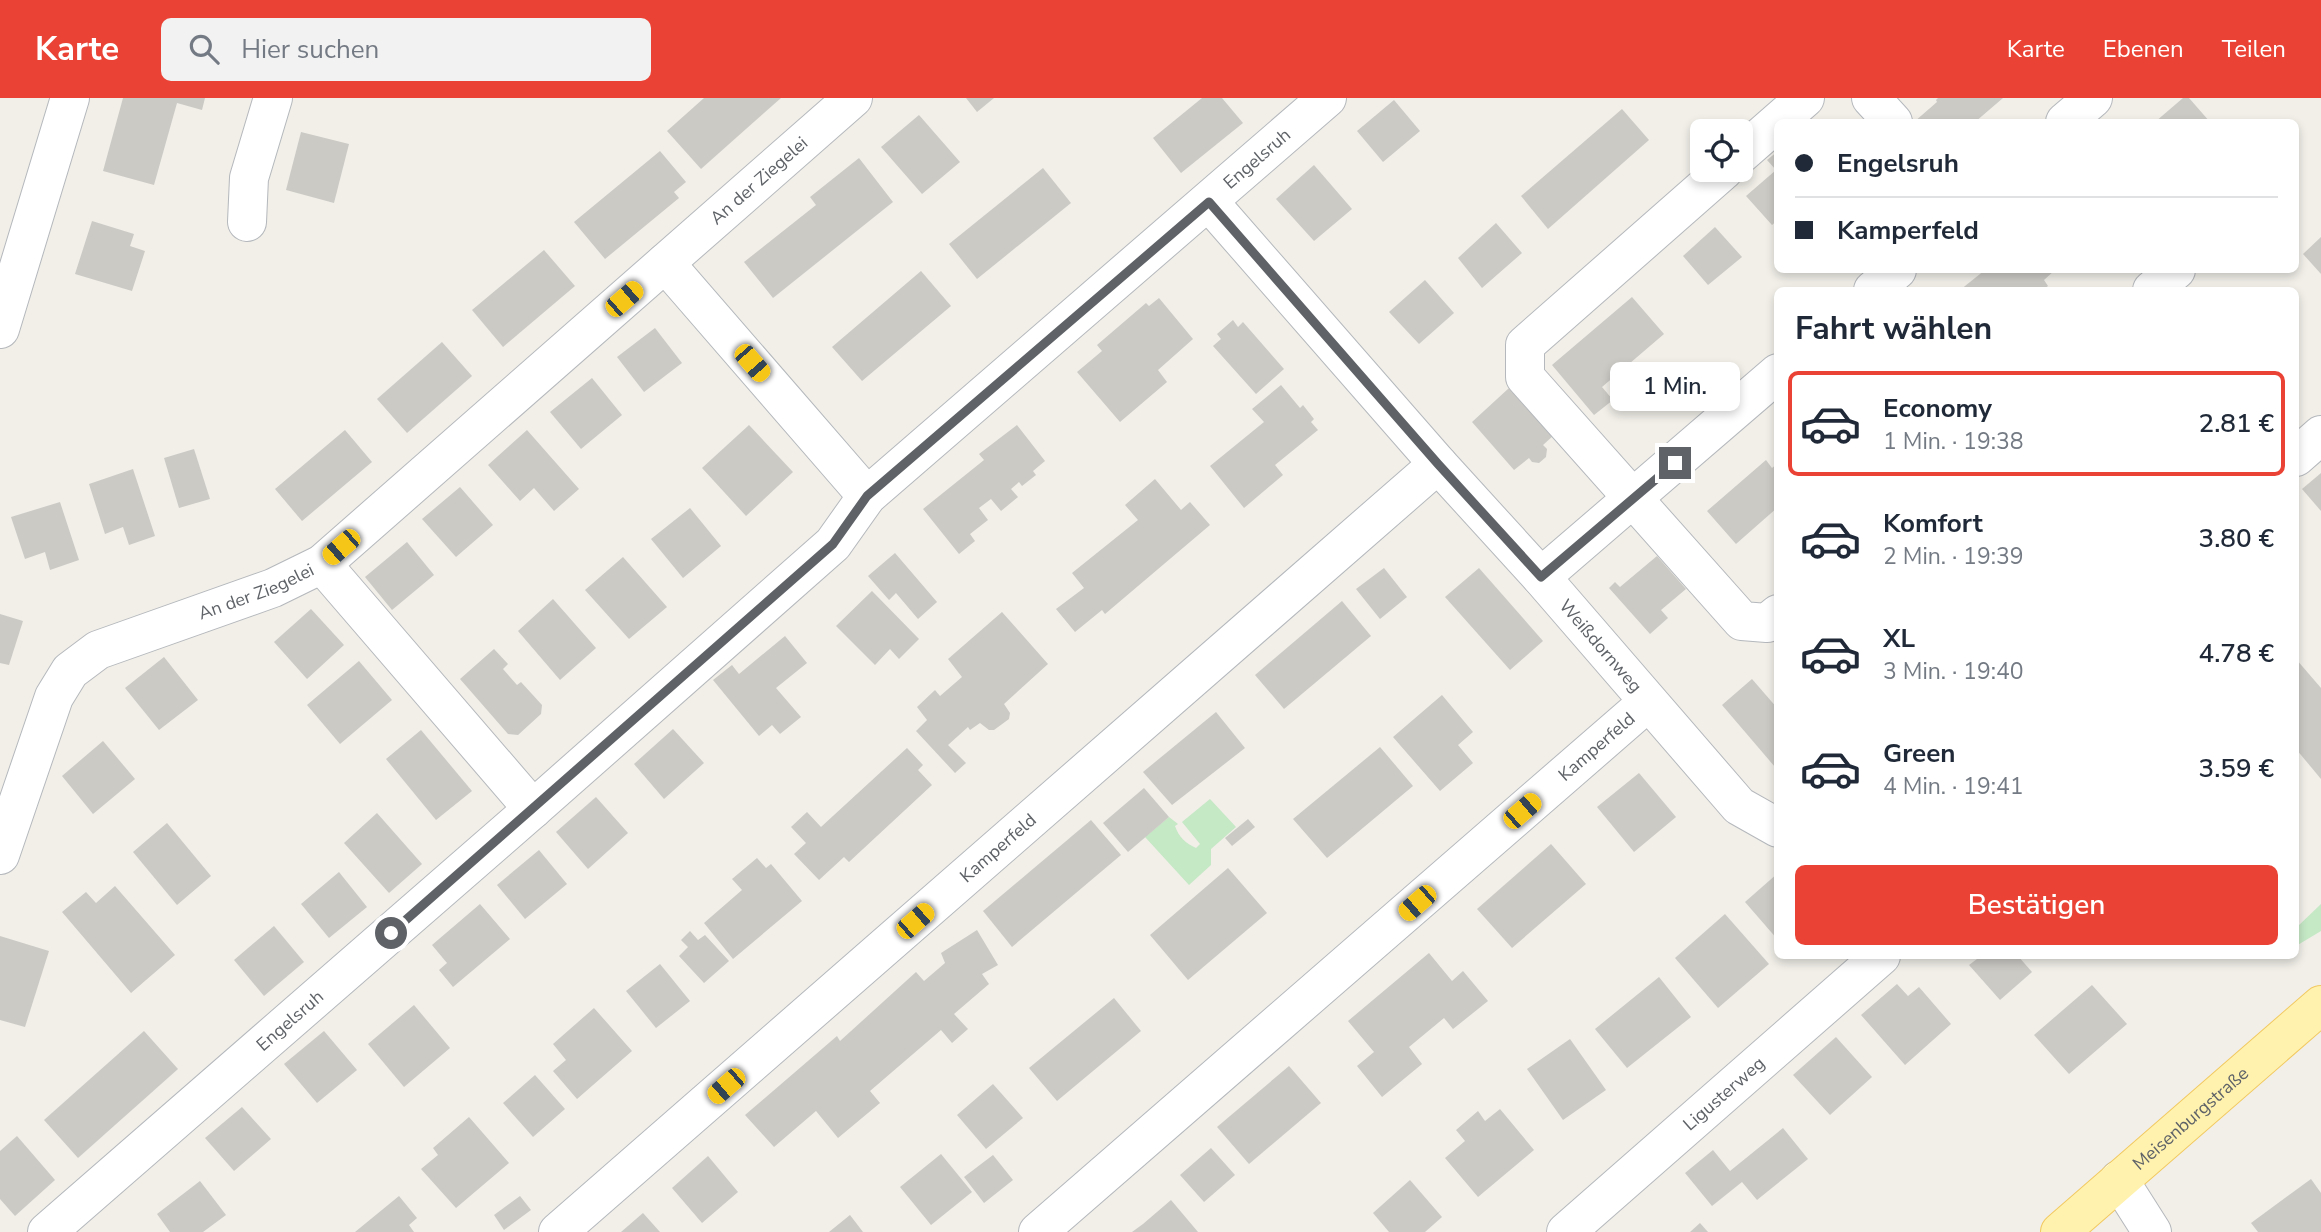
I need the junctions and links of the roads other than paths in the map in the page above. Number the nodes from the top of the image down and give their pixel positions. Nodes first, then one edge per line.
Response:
1 (69, 98) edge
2 (273, 98) edge
3 (853, 98) edge
4 (1327, 98) edge
5 (1805, 98) edge
6 (1871, 98) edge
7 (2093, 98) edge
8 (1781, 119) edge
9 (1889, 119) edge
10 (2068, 119) edge
11 (2110, 119) edge
12 (1774, 125) edge
13 (1753, 144) edge
14 (1710, 182) edge
15 (1209, 202) junction
16 (247, 222) dead end
17 (665, 263) junction
18 (1893, 273) edge
19 (2172, 273) edge
20 (1877, 287) edge
21 (2156, 287) edge
22 (0, 329) edge
23 (1774, 376) edge
24 (2321, 435) edge
25 (2299, 454) edge
26 (1438, 464) junction
27 (867, 496) junction
28 (1634, 499) junction
29 (322, 564) junction
30 (1541, 577) junction
31 (1774, 617) edge
32 (1648, 702) junction
33 (533, 809) junction
34 (1774, 826) edge
35 (0, 855) edge
36 (1878, 959) edge
37 (2321, 1005) edge
38 (2119, 1180) junction
39 (47, 1232) edge
40 (558, 1232) edge
41 (1038, 1232) edge
42 (1566, 1232) edge
43 (2060, 1232) edge
44 (2152, 1232) edge

1 - 22 street
2 - 16 street
3 - 17 street, An der Ziegelei
4 - 15 street, Engelsruh
5 - 8 street
6 - 9 street
7 - 10 street
7 - 11 street
12 - 13 street
14 - 28 street
15 - 26 street, Weißdornweg
15 - 27 street, Engelsruh
17 - 27 street
17 - 29 street, An der Ziegelei
18 - 20 street
19 - 21 street
23 - 28 street
24 - 25 street
26 - 30 street, Weißdornweg
26 - 40 street, Kamperfeld
27 - 33 street, Engelsruh
28 - 30 street
28 - 31 street
29 - 33 street
29 - 35 street, An der Ziegelei
30 - 32 street, Weißdornweg
32 - 34 street, Weißdornweg
32 - 41 street, Kamperfeld
33 - 39 street, Engelsruh
36 - 42 street, Ligusterweg
37 - 38 main road, Meisenburgstraße
38 - 43 main road, Meisenburgstraße
38 - 44 street

